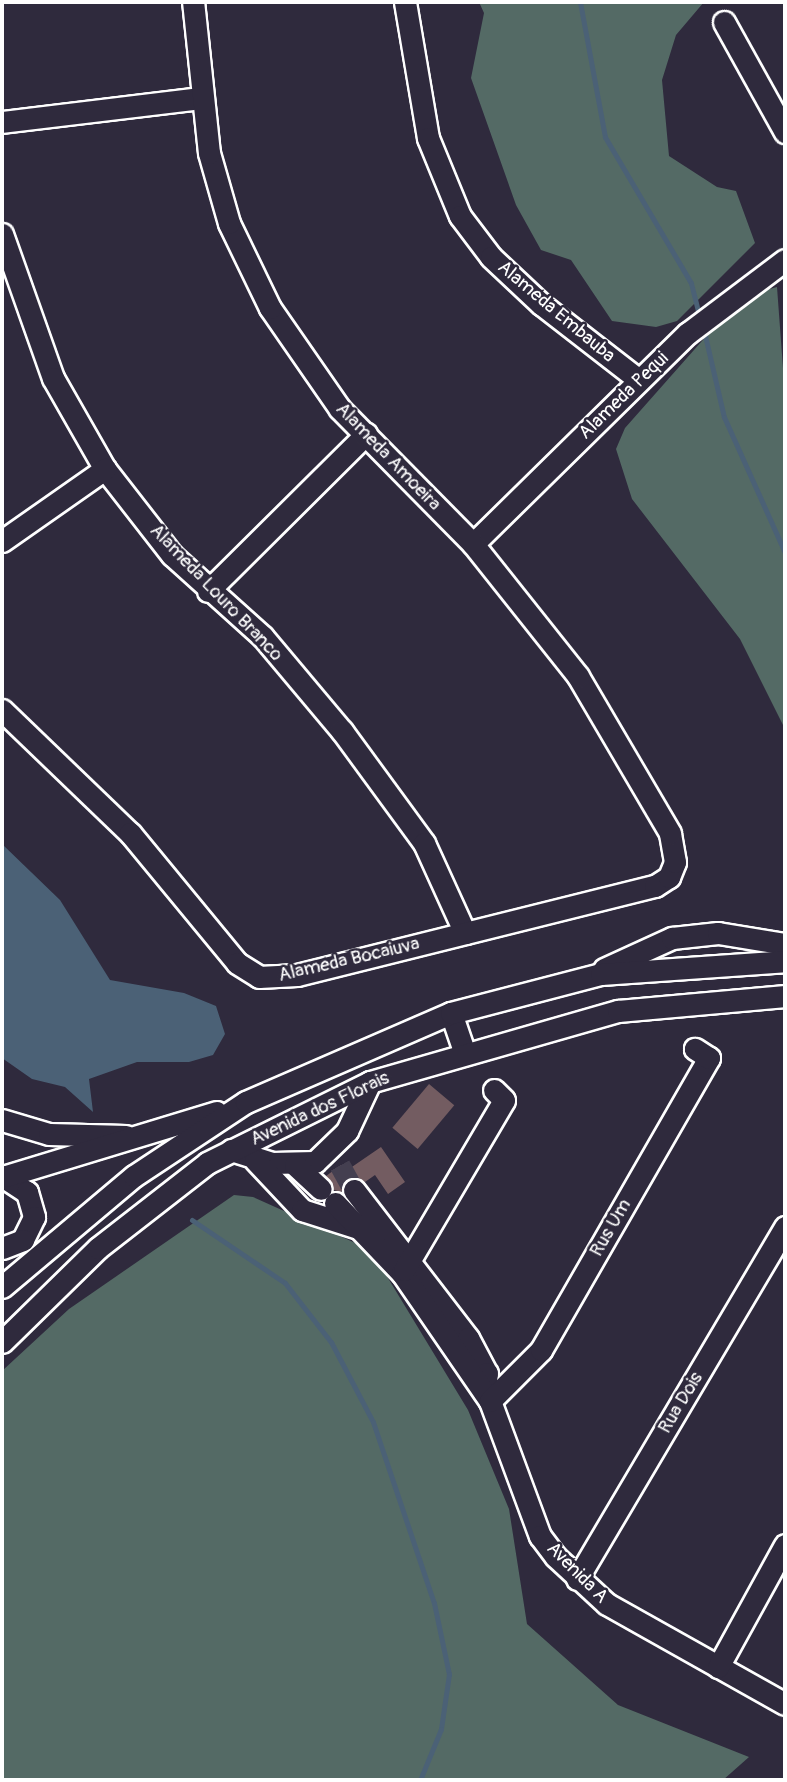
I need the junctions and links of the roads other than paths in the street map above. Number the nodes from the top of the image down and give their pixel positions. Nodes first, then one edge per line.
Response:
1 (193, 2) edge
2 (405, 2) edge
3 (724, 22) dead end
4 (199, 99) junction
5 (2, 122) edge
6 (785, 132) edge
7 (2, 234) edge
8 (785, 260) edge
9 (639, 380) junction
10 (366, 434) junction
11 (105, 468) junction
12 (2, 541) edge
13 (473, 544) junction
14 (208, 592) junction
15 (2, 710) edge
16 (672, 871) joint
17 (464, 933) junction
18 (785, 944) edge
19 (785, 961) edge
20 (588, 977) junction
21 (785, 996) edge
22 (451, 1013) junction
23 (695, 1049) dead end
24 (464, 1051) junction
25 (370, 1082) junction
26 (494, 1090) dead end
27 (246, 1102) junction
28 (186, 1122) junction
29 (5, 1124) edge
30 (230, 1150) junction
31 (255, 1160) junction
32 (295, 1165) junction
33 (4, 1176) edge
34 (346, 1205) junction
35 (785, 1227) edge
36 (2, 1248) edge
37 (407, 1267) junction
38 (2, 1287) edge
39 (2, 1342) edge
40 (482, 1390) junction
41 (785, 1545) edge
42 (577, 1579) junction
43 (718, 1667) junction
44 (785, 1704) edge

1 - 4 street, Alameda Amoeira
2 - 9 street, Alameda Embauba
3 - 6 street
4 - 5 street
4 - 10 street, Alameda Amoeira
7 - 11 street, Alameda Louro Branco
8 - 9 street, Alameda Pequi
9 - 13 street, Alameda Pequi
10 - 13 street, Alameda Amoeira
10 - 14 street
11 - 12 street
11 - 14 street, Alameda Louro Branco
13 - 16 street, Alameda Amoeira
14 - 17 street, Alameda Louro Branco
15 - 17 street, Alameda Bocaiuva
16 - 17 street, Alameda Bocaiuva
18 - 20 street
19 - 20 street, Avenida dos Florais
20 - 22 street, Avenida dos Florais
21 - 24 street, Avenida dos Florais
22 - 24 street
22 - 27 street, Avenida dos Florais
23 - 40 street, Rus Um
24 - 25 street, Avenida dos Florais
25 - 30 street, Avenida dos Florais
25 - 32 street
26 - 37 street
27 - 28 street
27 - 38 street, Avenida dos Florais
28 - 29 street
28 - 33 street
30 - 31 street
30 - 39 street, Avenida dos Florais
31 - 32 street
31 - 34 street
32 - 34 street
33 - 36 street
34 - 37 street
35 - 42 street, Rua Dois
37 - 40 street
37 - 40 street, Avenida A
40 - 42 street, Avenida A
41 - 43 street
42 - 43 street, Avenida A
43 - 44 street, Avenida A

